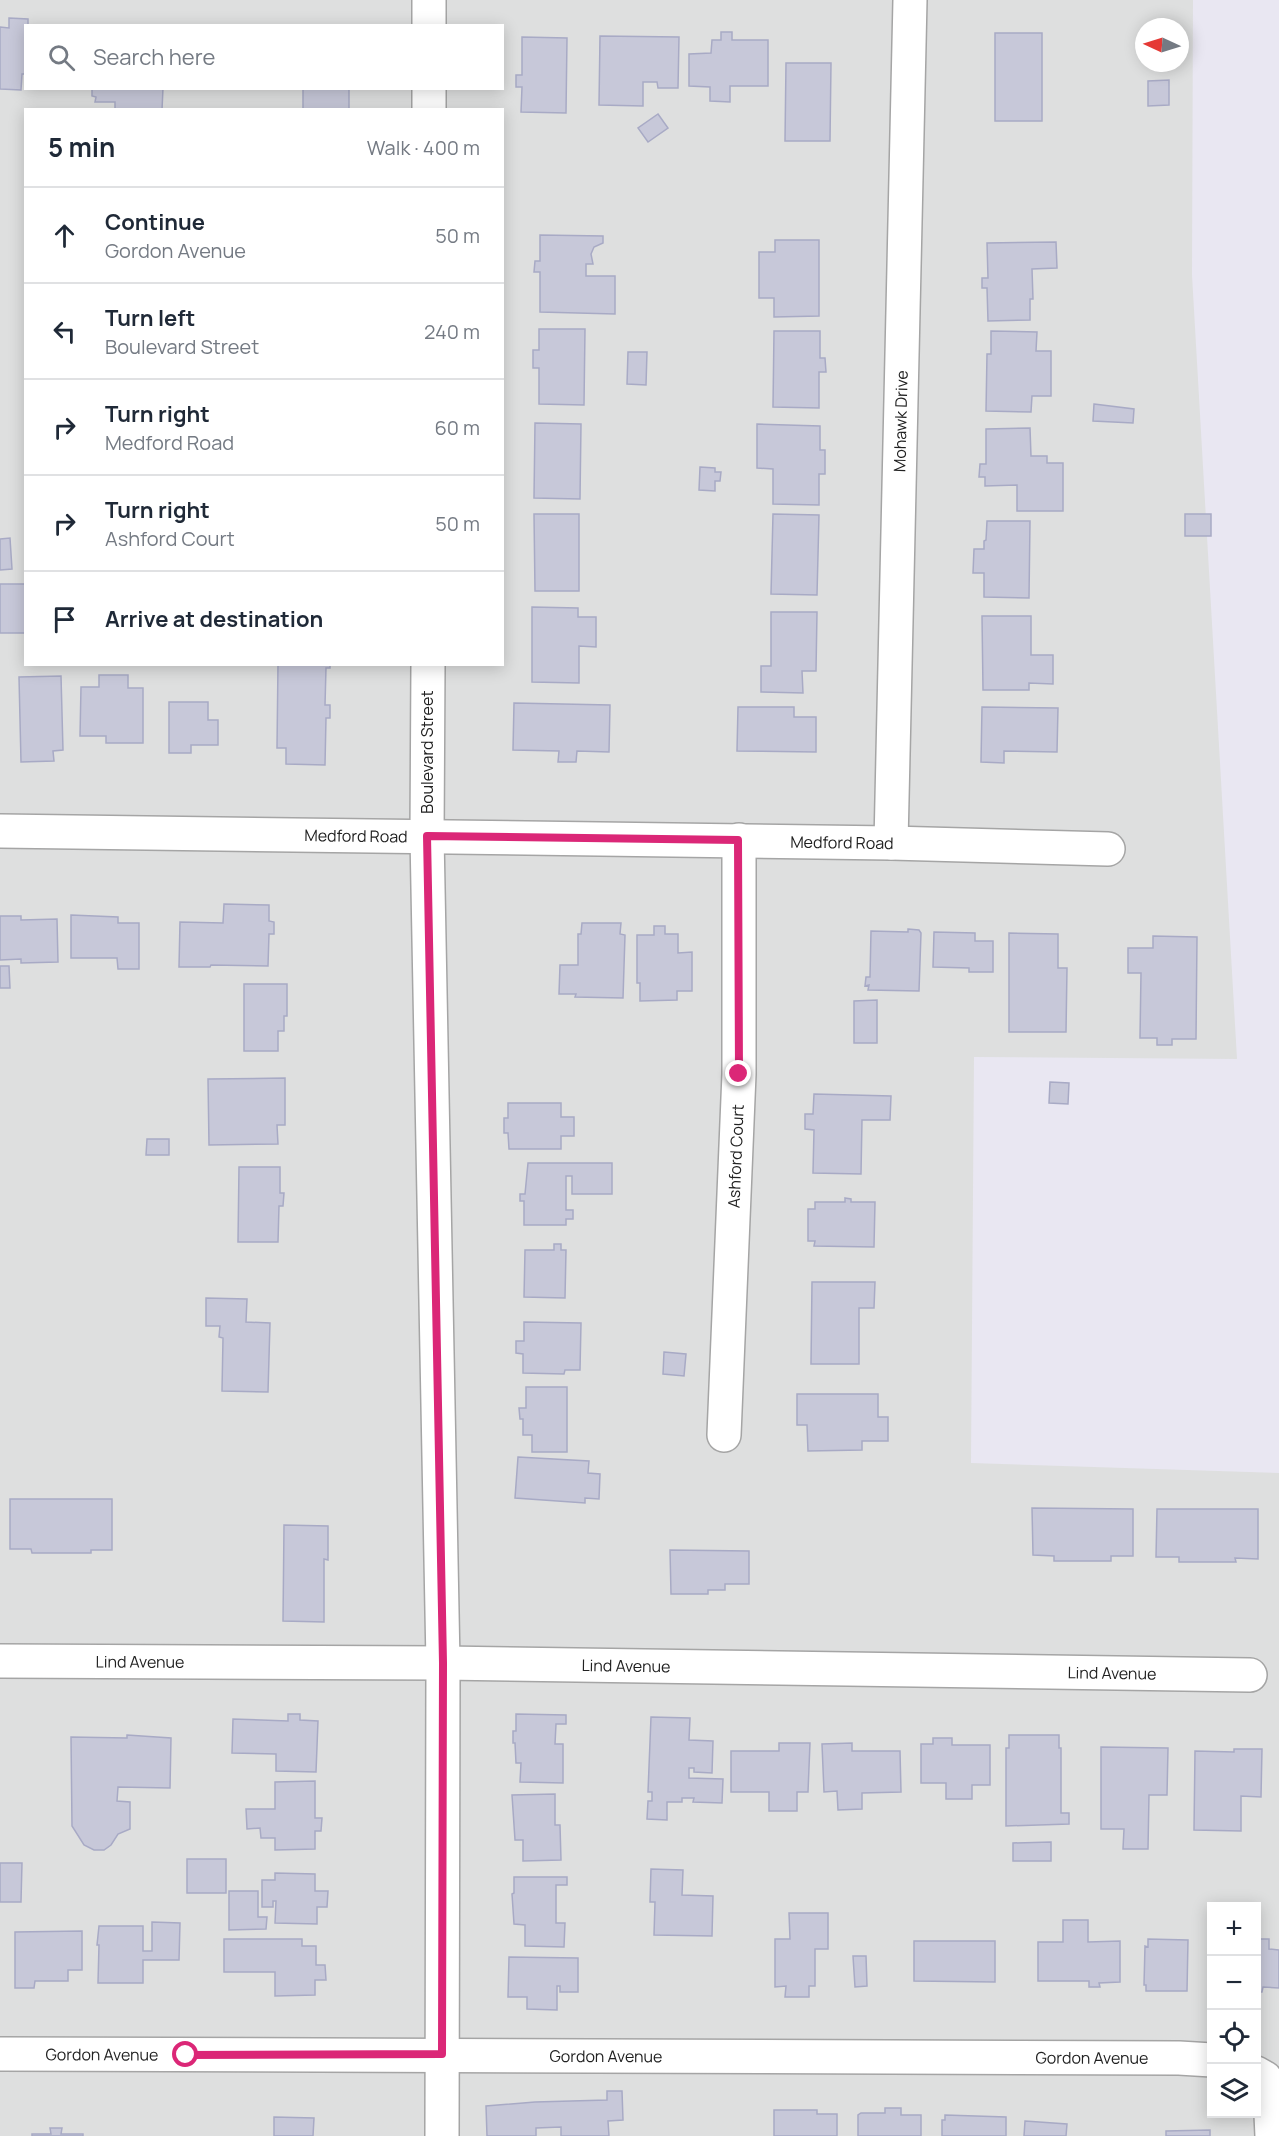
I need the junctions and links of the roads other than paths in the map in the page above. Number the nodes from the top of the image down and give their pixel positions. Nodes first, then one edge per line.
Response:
1 (429, 0) edge
2 (910, 0) edge
3 (429, 24) edge
4 (429, 90) edge
5 (429, 108) edge
6 (428, 666) edge
7 (0, 831) edge
8 (427, 836) junction
9 (738, 840) junction
10 (891, 843) junction
11 (1108, 849) dead end
12 (723, 1435) dead end
13 (0, 1661) edge
14 (443, 1663) junction
15 (1250, 1675) dead end
16 (0, 2054) edge
17 (442, 2054) junction
18 (1207, 2060) edge
19 (1264, 2083) edge
20 (442, 2136) edge
21 (1272, 2136) edge

1 - 3 street
2 - 10 street, Mohawk Drive
4 - 5 street
6 - 8 street, Boulevard Street
7 - 8 street, Medford Road
8 - 9 street, Medford Road
8 - 14 street, Boulevard Street
9 - 10 street, Medford Road
9 - 12 street, Ashford Court
10 - 11 street, Medford Road
13 - 14 street, Lind Avenue
14 - 15 street, Lind Avenue
14 - 17 street, Boulevard Street
16 - 17 street, Gordon Avenue
17 - 18 street, Gordon Avenue
17 - 20 street, Boulevard Street
19 - 21 street

